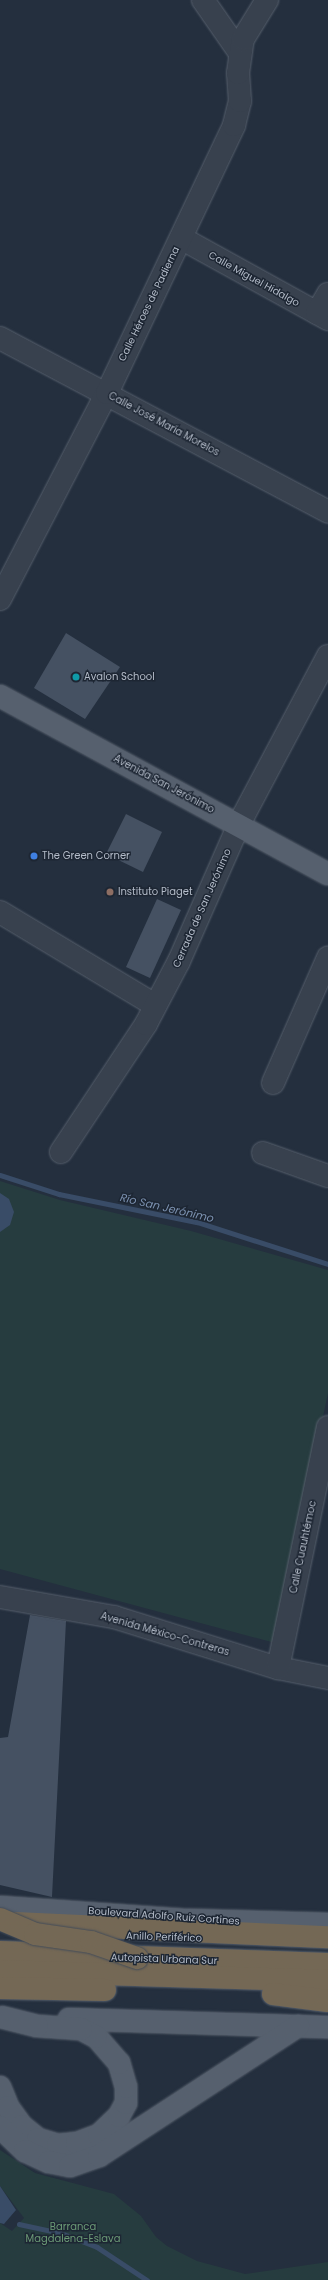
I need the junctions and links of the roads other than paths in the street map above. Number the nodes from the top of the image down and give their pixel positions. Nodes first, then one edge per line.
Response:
1 (203, 0) edge
2 (267, 0) edge
3 (240, 53) junction
4 (181, 238) junction
5 (328, 294) edge
6 (323, 316) edge
7 (0, 338) edge
8 (107, 393) junction
9 (328, 512) edge
10 (0, 599) edge
11 (328, 656) edge
12 (0, 696) edge
13 (239, 824) junction
14 (328, 874) edge
15 (0, 912) edge
16 (328, 958) edge
17 (155, 1005) junction
18 (273, 1083) dead end
19 (61, 1152) dead end
20 (263, 1153) dead end
21 (328, 1176) edge
22 (328, 1427) edge
23 (0, 1597) edge
24 (278, 1668) junction
25 (328, 1678) edge
26 (2, 1911) edge
27 (328, 1924) edge
28 (0, 1932) edge
29 (328, 1937) edge
30 (328, 1944) edge
31 (0, 1952) edge
32 (137, 1958) junction
33 (328, 1964) edge
34 (0, 1971) edge
35 (328, 1981) edge
36 (0, 1988) edge
37 (273, 1994) junction
38 (328, 1996) edge
39 (328, 2001) edge
40 (1, 2017) edge
41 (298, 2026) junction
42 (328, 2027) edge
43 (0, 2087) edge
44 (0, 2127) edge

1 - 3 street
2 - 3 street, Calle Héroes de Padierna
3 - 4 street, Calle Héroes de Padierna
4 - 6 street, Calle Miguel Hidalgo
4 - 8 street, Calle Héroes de Padierna
5 - 6 street
7 - 8 street, Calle José María Morelos
8 - 9 street, Calle José María Morelos
8 - 10 street, Calle Héroes de Padierna
11 - 13 street, Cerrada de San Jerónimo
12 - 13 main road, Avenida San Jerónimo
13 - 14 main road, Avenida San Jerónimo
13 - 17 street, Cerrada de San Jerónimo
15 - 17 street
16 - 18 street
17 - 19 street, Cerrada de San Jerónimo
20 - 21 street
22 - 24 street, Calle Cuauhtémoc
23 - 24 street, Avenida México-Contreras
24 - 25 street, Avenida México-Contreras
26 - 27 main road, Boulevard Adolfo Ruiz Cortines
26 - 29 highway, bridge
26 - 32 highway, bridge
28 - 30 highway, Anillo Periférico
31 - 32 highway, Autopista Urbana Sur, bridge
32 - 33 highway, Autopista Urbana Sur
34 - 35 highway, Autopista Urbana Sur
36 - 37 highway
37 - 38 highway
37 - 39 highway
40 - 41 main road
40 - 43 main road
41 - 42 main road
41 - 44 main road

